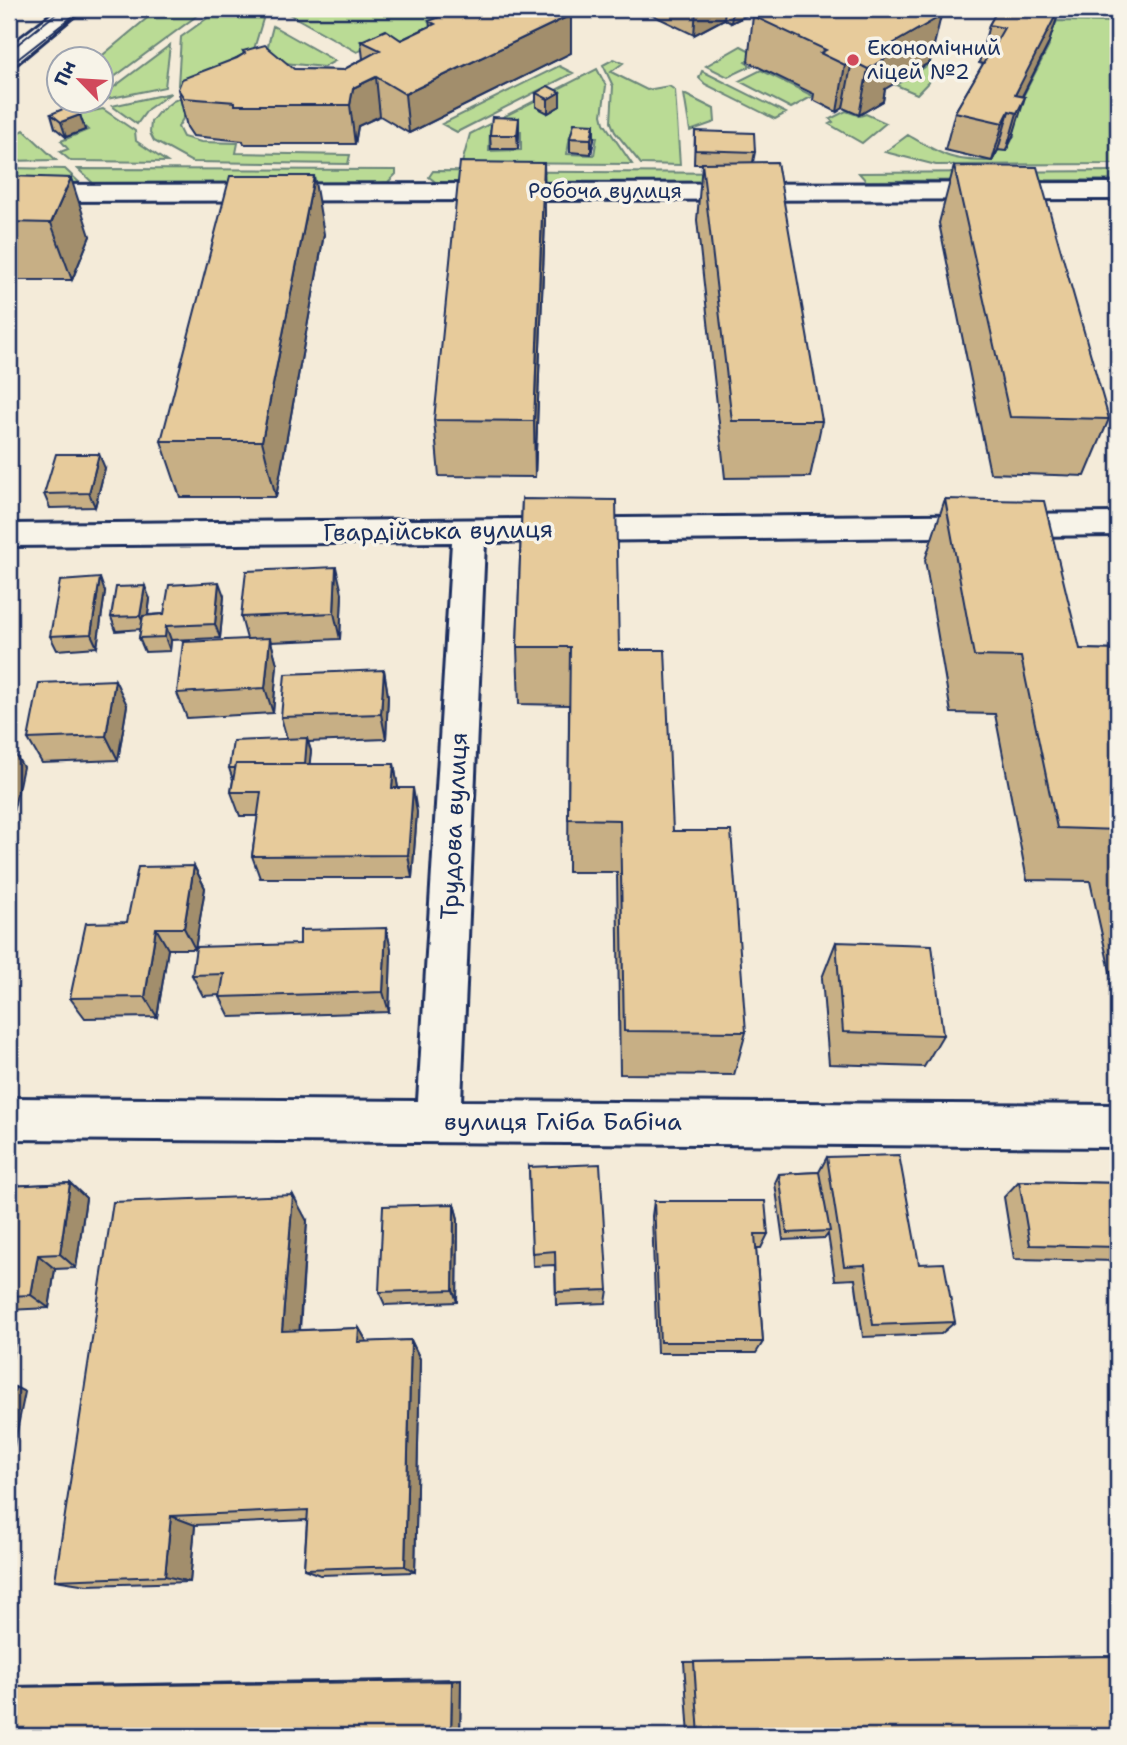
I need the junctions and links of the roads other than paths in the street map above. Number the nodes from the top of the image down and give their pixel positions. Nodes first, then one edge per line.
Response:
1 (72, 9) edge
2 (9, 58) edge
3 (1118, 191) edge
4 (9, 193) edge
5 (1118, 524) edge
6 (469, 531) junction
7 (9, 535) edge
8 (9, 1119) edge
9 (438, 1122) junction
10 (1118, 1126) edge

1 - 2 street
3 - 4 street, Робоча вулиця
5 - 6 street, Гвардійська вулиця
6 - 7 street, Гвардійська вулиця
6 - 9 street, Трудова вулиця
8 - 9 street, вулиця Гліба Бабіча
9 - 10 street, вулиця Гліба Бабіча

